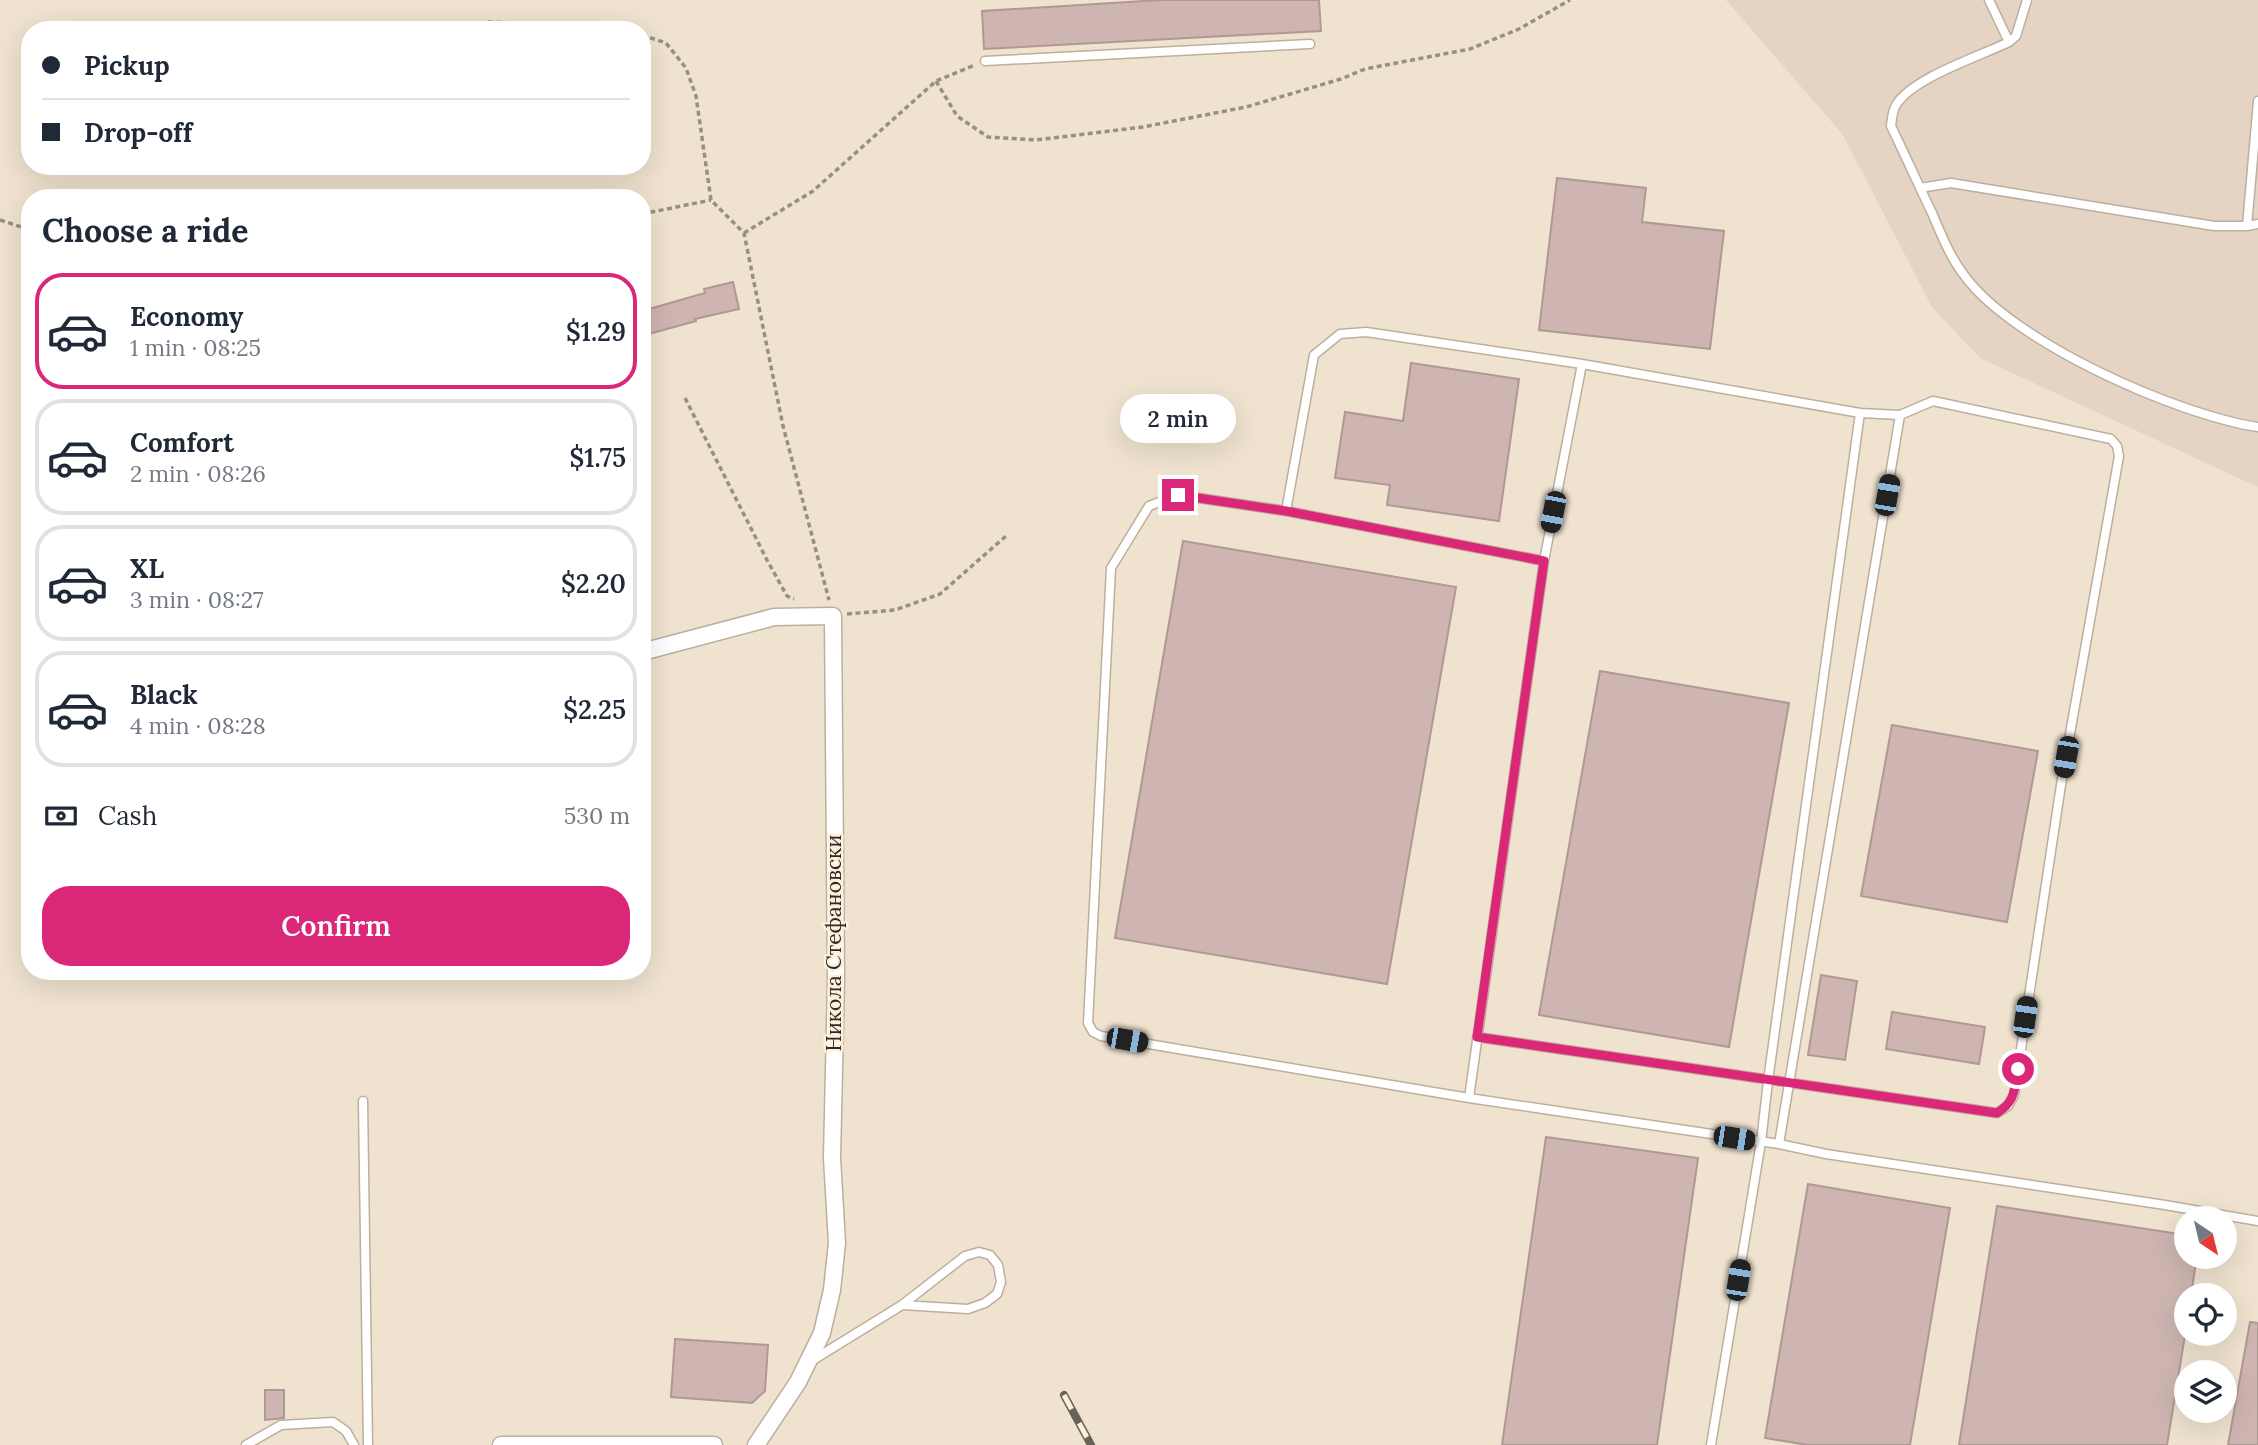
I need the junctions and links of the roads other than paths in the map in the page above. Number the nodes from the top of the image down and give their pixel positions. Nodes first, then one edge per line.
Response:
1 (1989, 0) edge
2 (2027, 0) edge
3 (2009, 42) junction
4 (1310, 44) dead end
5 (985, 61) road end
6 (2258, 101) edge
7 (1920, 188) junction
8 (2258, 224) edge
9 (2248, 226) junction
10 (1582, 364) junction
11 (1860, 413) junction
12 (1900, 415) junction
13 (2258, 427) edge
14 (1286, 511) junction
15 (1544, 561) junction
16 (651, 651) edge
17 (1477, 1037) junction
18 (1768, 1081) junction
19 (1789, 1083) junction
20 (1469, 1098) junction
21 (363, 1101) dead end
22 (1761, 1142) junction
23 (1779, 1144) junction
24 (2258, 1221) edge
25 (902, 1305) junction
26 (807, 1363) junction
27 (246, 1445) edge
28 (354, 1445) edge
29 (368, 1445) edge
30 (501, 1445) edge
31 (714, 1445) edge
32 (756, 1445) edge
33 (1712, 1445) edge

1 - 3 lane
2 - 3 lane
3 - 7 lane
4 - 5 lane
6 - 9 lane
7 - 9 lane
7 - 13 lane
8 - 9 lane
10 - 11 lane
10 - 14 lane
10 - 15 lane
11 - 12 lane
11 - 18 lane
12 - 19 lane
12 - 19 lane
14 - 15 lane
14 - 20 lane
15 - 17 lane
16 - 26 street, Никола Стефановски
17 - 18 lane
17 - 20 lane
18 - 19 lane
18 - 22 lane
19 - 23 lane
20 - 22 lane
21 - 29 lane
22 - 23 lane
22 - 33 lane
23 - 24 lane
25 - 25 lane
25 - 26 lane
26 - 32 street, Никола Стефановски
27 - 28 lane
30 - 31 street

